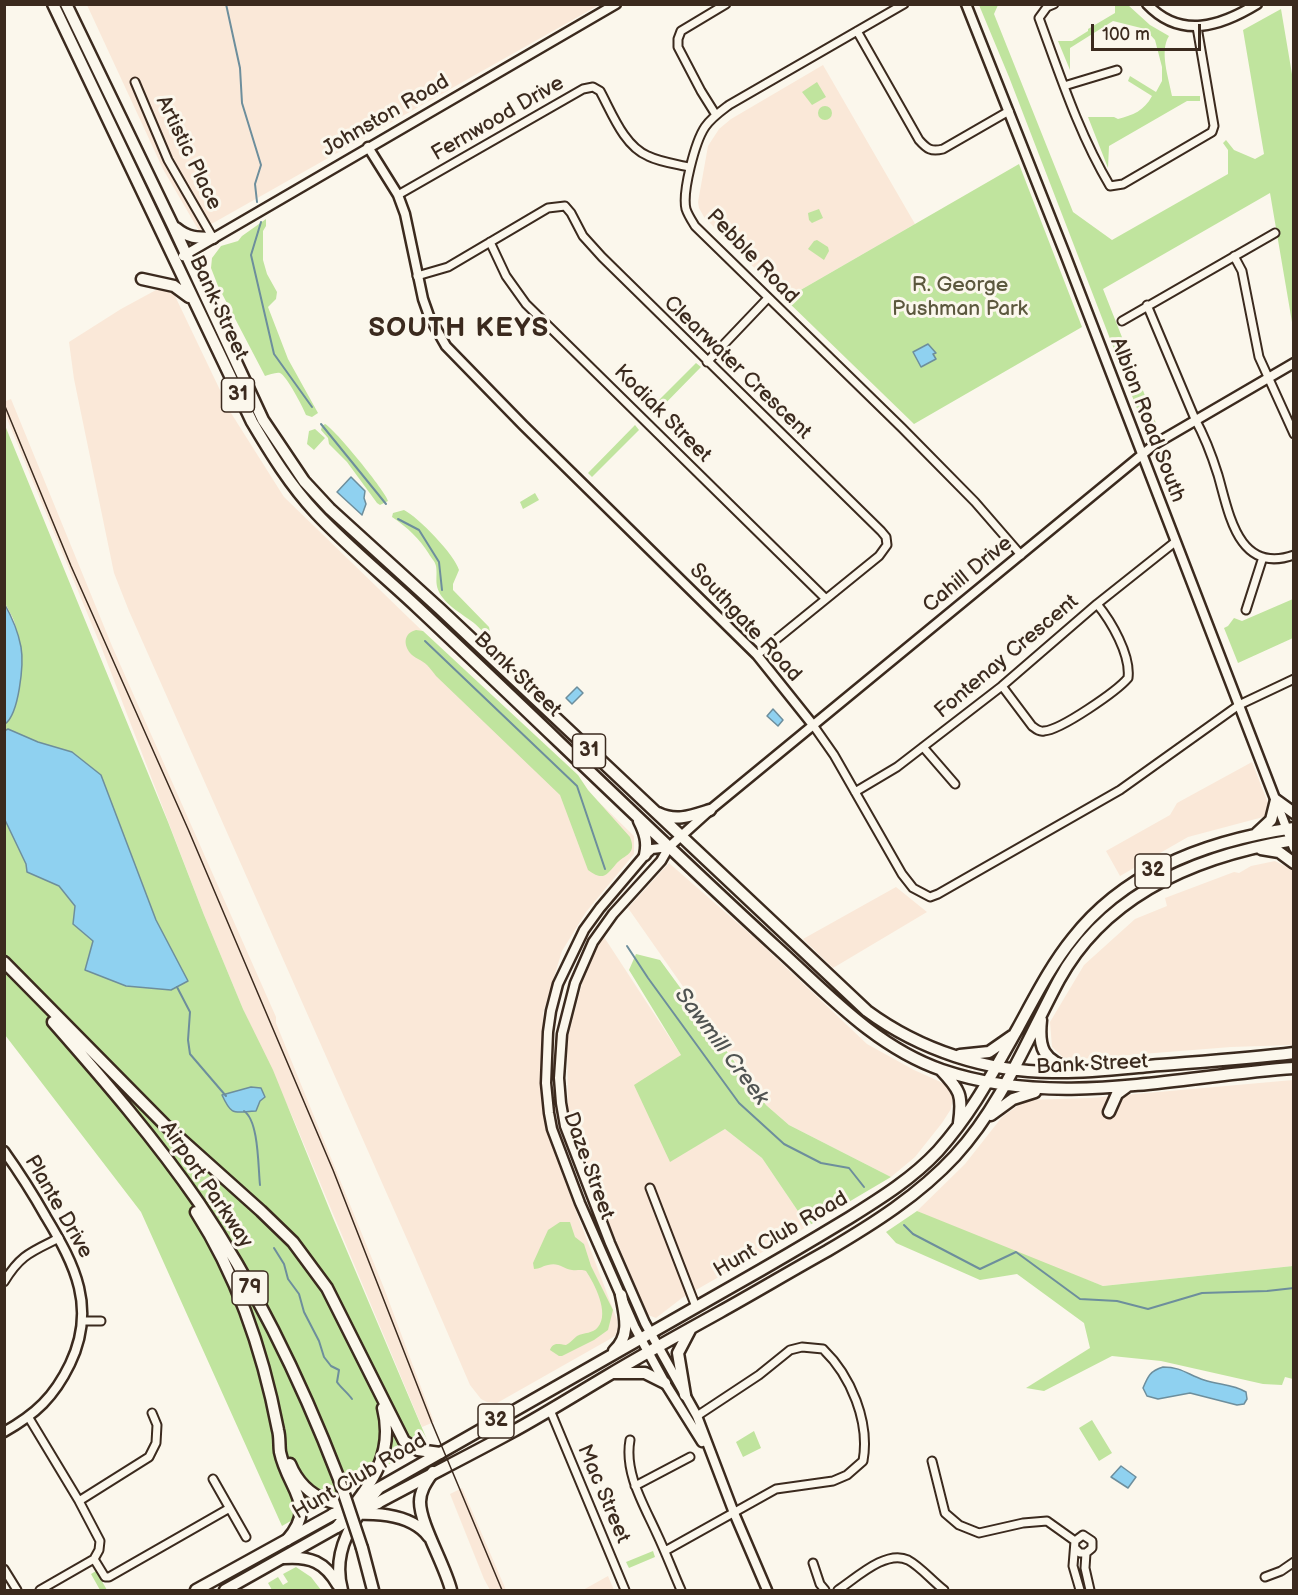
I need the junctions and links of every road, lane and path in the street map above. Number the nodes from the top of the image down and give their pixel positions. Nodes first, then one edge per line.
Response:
1 (53, 4) edge
2 (66, 4) edge
3 (616, 4) edge
4 (726, 4) edge
5 (904, 4) edge
6 (966, 4) edge
7 (1054, 4) edge
8 (1147, 4) edge
9 (1257, 4) edge
10 (1197, 27) junction
11 (857, 32) junction
12 (1117, 70) dead end
13 (135, 82) dead end
14 (1064, 86) junction
15 (1009, 111) junction
16 (716, 115) junction
17 (368, 147) junction
18 (689, 167) junction
19 (398, 195) junction
20 (173, 226) junction
21 (1275, 233) dead end
22 (213, 238) junction
23 (490, 242) junction
24 (186, 254) junction
25 (1234, 256) junction
26 (175, 261) junction
27 (417, 276) junction
28 (142, 279) dead end
29 (768, 298) junction
30 (191, 299) junction
31 (1147, 305) junction
32 (1122, 321) dead end
33 (707, 363) junction
34 (1293, 363) edge
35 (1268, 377) junction
36 (1195, 419) junction
37 (1293, 434) edge
38 (1141, 456) junction
39 (1175, 542) junction
40 (1021, 555) junction
41 (1293, 555) edge
42 (1263, 557) junction
43 (426, 598) junction
44 (825, 598) junction
45 (1097, 603) junction
46 (417, 607) junction
47 (1246, 610) dead end
48 (757, 655) junction
49 (1293, 679) edge
50 (1002, 686) junction
51 (1239, 705) junction
52 (813, 725) junction
53 (924, 747) junction
54 (955, 784) dead end
55 (855, 792) junction
56 (1276, 800) junction
57 (652, 810) junction
58 (710, 810) junction
59 (1293, 813) edge
60 (636, 816) junction
61 (1290, 829) edge
62 (1256, 834) junction
63 (680, 837) junction
64 (1292, 843) edge
65 (669, 847) junction
66 (1252, 848) junction
67 (645, 855) junction
68 (1293, 863) edge
69 (615, 890) junction
70 (740, 892) junction
71 (626, 899) junction
72 (728, 902) junction
73 (4, 963) edge
74 (4, 968) edge
75 (820, 968) junction
76 (810, 978) junction
77 (1042, 1014) junction
78 (892, 1029) junction
79 (548, 1032) junction
80 (562, 1034) junction
81 (1014, 1034) junction
82 (884, 1040) junction
83 (1293, 1053) edge
84 (951, 1055) junction
85 (1247, 1058) junction
86 (996, 1068) junction
87 (1293, 1068) edge
88 (941, 1070) junction
89 (1013, 1070) junction
90 (1102, 1070) junction
91 (1080, 1072) junction
92 (1248, 1072) junction
93 (988, 1084) junction
94 (1131, 1084) junction
95 (1004, 1086) junction
96 (1102, 1087) junction
97 (1045, 1090) junction
98 (1108, 1112) dead end
99 (132, 1114) junction
100 (983, 1120) junction
101 (959, 1124) junction
102 (565, 1126) junction
103 (552, 1129) junction
104 (4, 1151) edge
105 (911, 1176) junction
106 (650, 1188) dead end
107 (920, 1188) junction
108 (593, 1197) junction
109 (580, 1203) junction
110 (59, 1238) junction
111 (4, 1282) edge
112 (621, 1295) junction
113 (696, 1307) junction
114 (82, 1321) junction
115 (101, 1321) dead end
116 (690, 1329) junction
117 (645, 1335) junction
118 (653, 1351) junction
119 (610, 1355) junction
120 (610, 1374) junction
121 (373, 1379) junction
122 (665, 1383) junction
123 (685, 1395) junction
124 (550, 1410) junction
125 (152, 1413) dead end
126 (697, 1416) junction
127 (29, 1418) junction
128 (4, 1432) edge
129 (279, 1433) junction
130 (630, 1440) dead end
131 (440, 1453) junction
132 (711, 1455) junction
133 (690, 1457) dead end
134 (932, 1461) dead end
135 (433, 1472) junction
136 (213, 1479) dead end
137 (635, 1486) junction
138 (79, 1501) junction
139 (354, 1508) junction
140 (228, 1509) junction
141 (734, 1514) junction
142 (246, 1537) dead end
143 (287, 1540) junction
144 (434, 1545) junction
145 (1075, 1545) junction
146 (665, 1551) junction
147 (1086, 1553) junction
148 (94, 1558) junction
149 (284, 1558) junction
150 (813, 1563) dead end
151 (1293, 1564) edge
152 (4, 1569) edge
153 (1265, 1577) dead end
154 (17, 1590) edge
155 (40, 1590) edge
156 (196, 1590) edge
157 (225, 1590) edge
158 (342, 1590) edge
159 (373, 1590) edge
160 (451, 1590) edge
161 (625, 1590) edge
162 (681, 1590) edge
163 (767, 1590) edge
164 (825, 1590) edge
165 (838, 1590) edge
166 (944, 1590) edge
167 (1080, 1590) edge
168 (1090, 1590) edge

1 - 26 main road, Bank Street / 31
2 - 20 main road, Bank Street / 31
3 - 17 street, Johnston Road
4 - 16 street
5 - 11 street, Pebble Road
6 - 15 street, Albion Road South
7 - 14 street
8 - 10 street
9 - 10 street
10 - 14 street
11 - 15 street
11 - 16 street, Pebble Road
12 - 14 street
13 - 22 street, Artistic Place
15 - 38 street, Albion Road South
16 - 18 street, Pebble Road
17 - 19 street, Southgate Road
17 - 22 street, Johnston Road
18 - 19 street, Fernwood Drive
18 - 29 street, Pebble Road
19 - 27 street, Southgate Road
20 - 22 main road
20 - 24 main road, Bank Street / 31
21 - 25 street
22 - 24 street, Johnston Road
23 - 27 street, Clearwater Crescent
23 - 33 street, Clearwater Crescent
23 - 44 street, Kodiak Street
24 - 26 street, Johnston Road
24 - 43 main road, Bank Street / 31
25 - 31 street
25 - 35 street
26 - 30 main road, Bank Street / 31
27 - 48 street, Southgate Road
28 - 30 main road
29 - 33 street
29 - 40 street, Pebble Road
30 - 46 main road, Bank Street / 31
31 - 32 street
31 - 36 street
33 - 44 street, Clearwater Crescent
34 - 35 street, Cahill Drive
35 - 36 street, Cahill Drive
35 - 37 street
36 - 38 street, Cahill Drive
36 - 42 street
38 - 39 street, Albion Road South
38 - 40 street, Cahill Drive
39 - 45 street, Fontenay Crescent
39 - 51 street, Albion Road South
40 - 52 street, Cahill Drive
41 - 42 street
42 - 47 street
43 - 46 main road
43 - 57 main road, Bank Street / 31
44 - 48 street, Clearwater Crescent
45 - 50 street, Fontenay Crescent
45 - 50 street
46 - 60 main road, Bank Street / 31
48 - 52 street, Southgate Road
49 - 51 street
50 - 53 street, Fontenay Crescent
51 - 55 street, Southgate Road
51 - 56 street, Albion Road South
52 - 55 street, Southgate Road
52 - 58 street, Cahill Drive
53 - 54 street
53 - 55 street, Fontenay Crescent
56 - 59 main road
56 - 61 street, Albion Road South
56 - 62 main road
57 - 58 main road
57 - 63 main road, Bank Street / 31
58 - 63 street, Cahill Drive
60 - 65 main road, Bank Street / 31
60 - 67 main road
61 - 62 main road, Hunt Club Road / 32
61 - 64 street, Albion Road South
62 - 81 main road, Hunt Club Road / 32
63 - 65 street, Daze Street
63 - 70 main road, Bank Street / 31
64 - 66 main road, Hunt Club Road / 32
65 - 67 street, Daze Street
65 - 71 street, Daze Street
65 - 72 main road, Bank Street / 31
66 - 68 main road
66 - 77 main road, Hunt Club Road / 32
67 - 69 street, Daze Street
69 - 71 street
69 - 79 street, Daze Street
70 - 72 main road
70 - 75 main road, Bank Street / 31
71 - 80 street, Daze Street
72 - 76 main road, Bank Street / 31
73 - 121 main road
74 - 99 main road, Airport Parkway / 79
75 - 76 main road
75 - 78 main road, Bank Street / 31
76 - 82 main road, Bank Street / 31
77 - 89 main road, Hunt Club Road / 32
77 - 91 main road
78 - 82 main road
78 - 84 main road, Bank Street / 31
79 - 80 street
79 - 103 street, Daze Street
80 - 102 street, Daze Street
81 - 84 main road
81 - 86 main road, Hunt Club Road / 32
82 - 88 main road, Bank Street / 31
83 - 85 main road, Bank Street / 31
84 - 86 main road, Bank Street / 31
85 - 90 main road, Bank Street / 31
85 - 92 main road
86 - 89 main road, Bank Street / 31
86 - 93 main road, Hunt Club Road / 32
87 - 92 main road, Bank Street / 31
88 - 93 main road, Bank Street / 31
88 - 101 main road
89 - 91 main road, Bank Street / 31
89 - 95 main road, Hunt Club Road / 32
90 - 91 main road, Bank Street / 31
90 - 96 main road
92 - 94 main road, Bank Street / 31
93 - 95 main road, Bank Street / 31
93 - 101 main road, Hunt Club Road / 32
94 - 96 main road, Bank Street / 31
94 - 98 main road
95 - 97 main road, Bank Street / 31
95 - 100 main road, Hunt Club Road / 32
96 - 97 main road, Bank Street / 31
97 - 100 main road
99 - 129 main road
99 - 159 main road, Airport Parkway / 79, bridge
100 - 107 main road, Hunt Club Road / 32
101 - 105 main road, Hunt Club Road / 32
102 - 103 street
102 - 108 street, Daze Street
103 - 109 street, Daze Street
104 - 110 street, Plante Drive
105 - 107 main road
105 - 113 main road, Hunt Club Road / 32
106 - 113 street
107 - 116 main road, Hunt Club Road / 32
108 - 109 street
108 - 117 street, Daze Street
109 - 112 street, Daze Street
110 - 111 street
110 - 114 street, Plante Drive
112 - 117 street, Daze Street
112 - 119 main road
113 - 117 main road, Hunt Club Road / 32
114 - 115 street
114 - 127 street, Plante Drive
116 - 118 main road, Hunt Club Road / 32
116 - 123 main road
117 - 118 street, Daze Street
117 - 119 main road, Hunt Club Road / 32
118 - 120 main road, Hunt Club Road / 32
118 - 122 street
118 - 123 street
119 - 131 main road, Hunt Club Road / 32
120 - 122 main road
120 - 124 main road, Hunt Club Road / 32
121 - 131 main road
121 - 139 main road
122 - 132 street
123 - 126 street
124 - 135 main road, Hunt Club Road / 32
124 - 161 street, Mac Street
125 - 138 street
126 - 132 street
126 - 141 street
127 - 128 street, Plante Drive
127 - 138 street
129 - 139 main road
129 - 143 main road
130 - 137 street
131 - 139 main road, Hunt Club Road / 32
132 - 141 street
133 - 137 street
134 - 145 street
135 - 139 main road, Hunt Club Road / 32
135 - 144 main road
136 - 140 street
137 - 146 street
138 - 148 street
139 - 143 main road, Hunt Club Road / 32
139 - 144 main road
139 - 149 main road, Hunt Club Road / 32
139 - 158 main road
140 - 142 street
140 - 148 street
141 - 146 street
141 - 163 street
143 - 156 main road, Hunt Club Road / 32
144 - 160 main road
145 - 147 street
145 - 147 street
145 - 167 street
146 - 162 street
147 - 168 street
148 - 155 street
149 - 157 main road, Hunt Club Road / 32
149 - 158 main road
150 - 164 street
151 - 153 street
152 - 154 street
165 - 166 street

